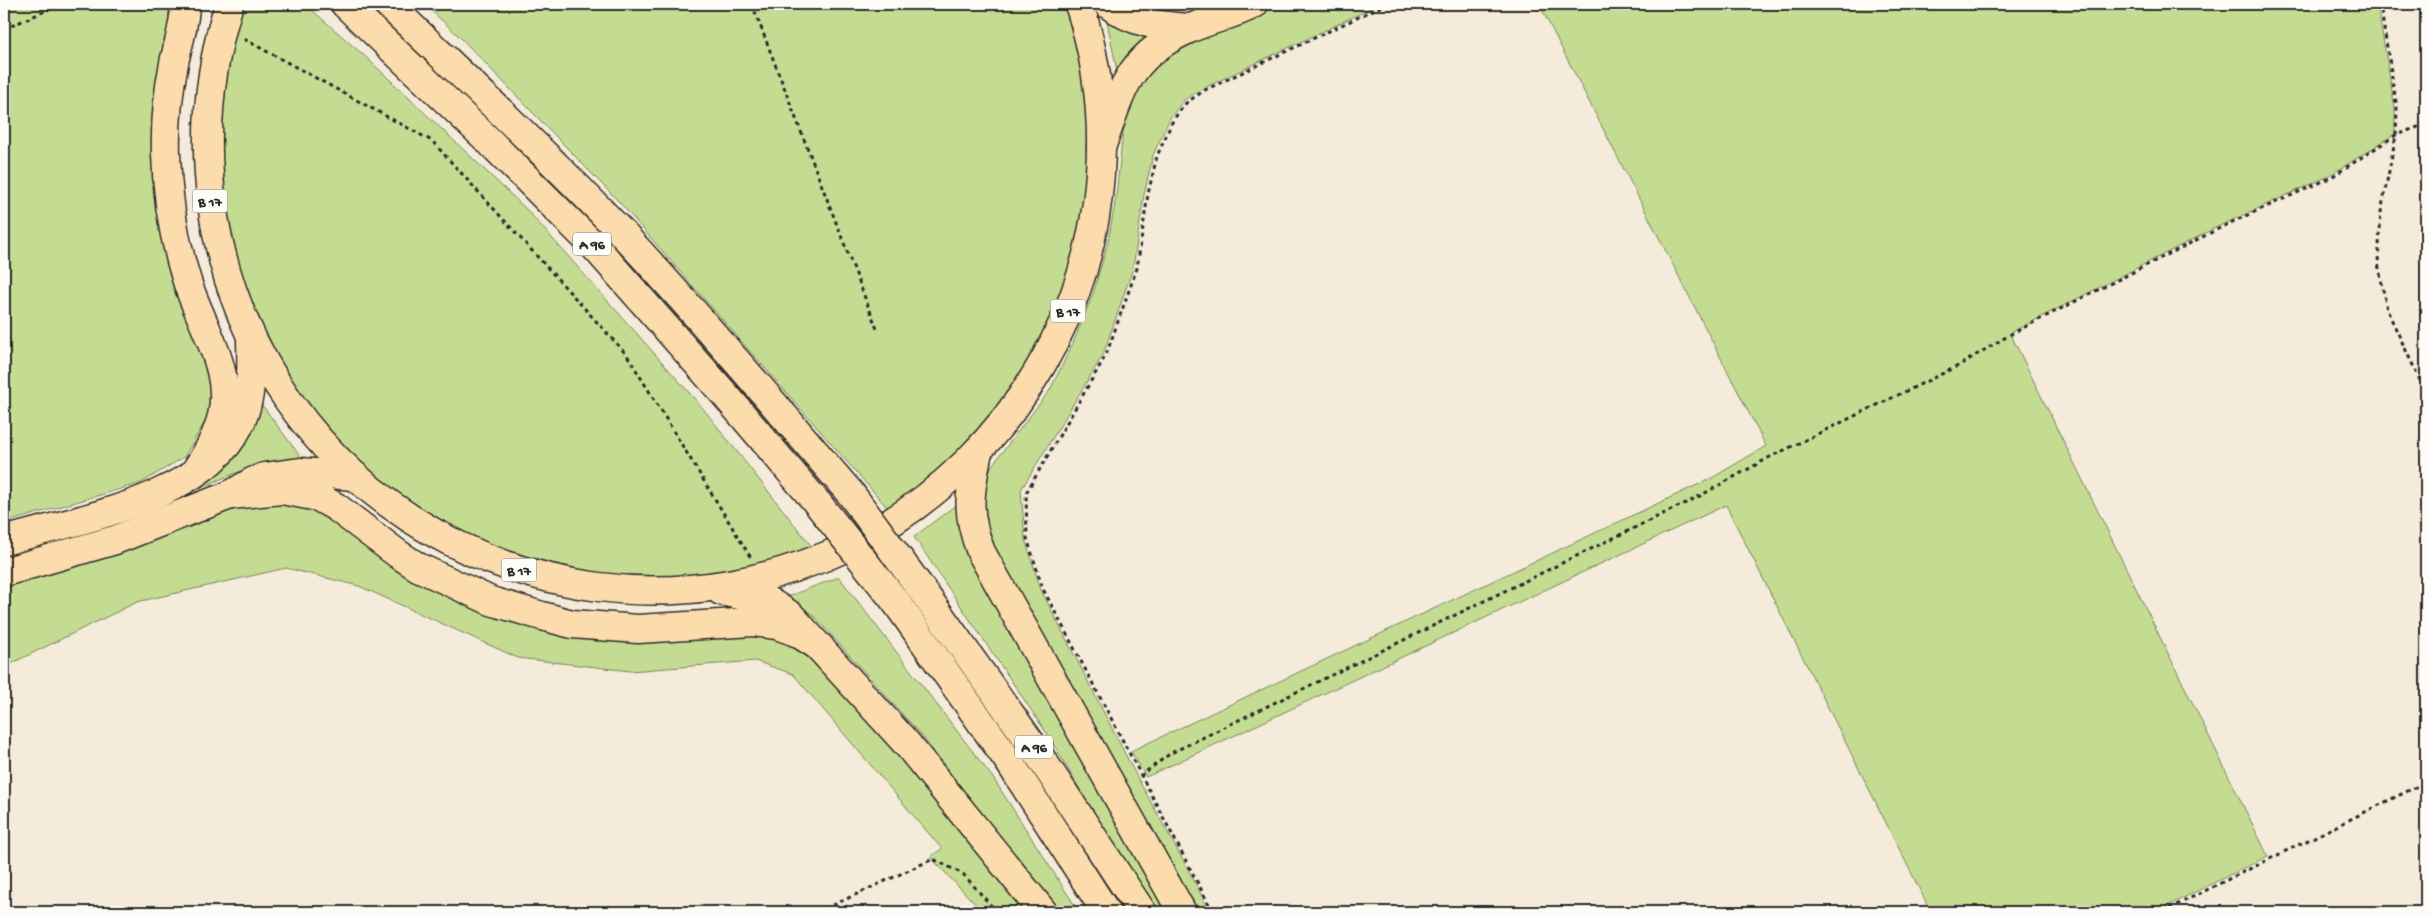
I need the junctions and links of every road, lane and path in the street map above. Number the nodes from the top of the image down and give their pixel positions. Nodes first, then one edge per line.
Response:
1 (185, 4) edge
2 (203, 4) edge
3 (344, 4) edge
4 (388, 4) edge
5 (752, 4) edge
6 (1079, 4) edge
7 (1108, 4) edge
8 (1254, 4) edge
9 (1386, 4) edge
10 (2380, 4) edge
11 (52, 8) dead end
12 (225, 16) edge
13 (1189, 28) junction
14 (4, 29) edge
15 (214, 58) junction
16 (2426, 124) edge
17 (2396, 135) junction
18 (1101, 148) junction
19 (876, 329) dead end
20 (251, 337) junction
21 (2426, 393) edge
22 (978, 451) junction
23 (194, 474) junction
24 (355, 476) junction
25 (230, 496) junction
26 (4, 541) edge
27 (4, 572) edge
28 (764, 577) junction
29 (707, 588) junction
30 (820, 647) junction
31 (1140, 776) junction
32 (2426, 782) edge
33 (818, 912) edge
34 (997, 912) edge
35 (1043, 912) edge
36 (1106, 912) edge
37 (1142, 912) edge
38 (1182, 912) edge
39 (1213, 912) edge
40 (2162, 912) edge

1 - 23 main road
2 - 15 main road
3 - 36 main road, A 96, bridge
4 - 37 main road, A 96, bridge
5 - 19 path
6 - 18 main road, B 17
7 - 13 main road, B 17
8 - 13 main road, B 17
9 - 31 path
10 - 17 path
11 - 14 path
12 - 15 main road, B 17
12 - 28 path
13 - 18 main road, B 17
15 - 20 main road, B 17
16 - 17 path
17 - 21 path
17 - 31 path
18 - 22 main road, B 17
20 - 23 main road, B 17
20 - 24 main road, B 17
22 - 28 main road, B 17
22 - 38 main road
23 - 26 main road, B 17
24 - 25 main road
24 - 29 main road, B 17
25 - 27 main road
25 - 30 main road
28 - 29 main road, B 17
29 - 30 main road
30 - 35 main road
31 - 39 path
32 - 40 path
33 - 34 path

